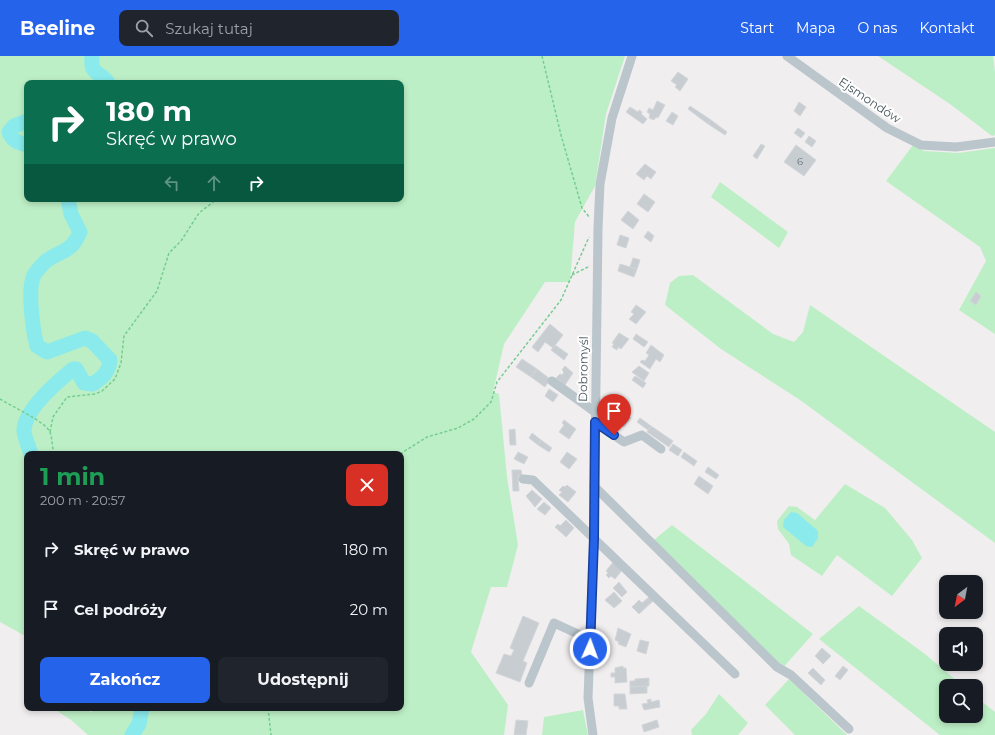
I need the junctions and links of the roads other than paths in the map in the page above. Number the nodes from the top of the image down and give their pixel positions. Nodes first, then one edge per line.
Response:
1 (632, 56) edge
2 (787, 56) edge
3 (995, 142) edge
4 (552, 380) dead end
5 (595, 412) junction
6 (595, 422) junction
7 (661, 449) dead end
8 (523, 479) dead end
9 (594, 486) junction
10 (594, 538) junction
11 (591, 640) junction
12 (735, 674) dead end
13 (529, 683) dead end
14 (849, 729) dead end
15 (593, 735) edge

1 - 5 street, Dobromyśl
2 - 3 street, Ejsmondów
4 - 5 street
5 - 6 street, Dobromyśl
6 - 7 street
6 - 9 street, Dobromyśl
8 - 10 street
9 - 10 street, Dobromyśl
9 - 14 street
10 - 11 street, Dobromyśl
10 - 12 street
11 - 13 street
11 - 15 street, Dobromyśl

